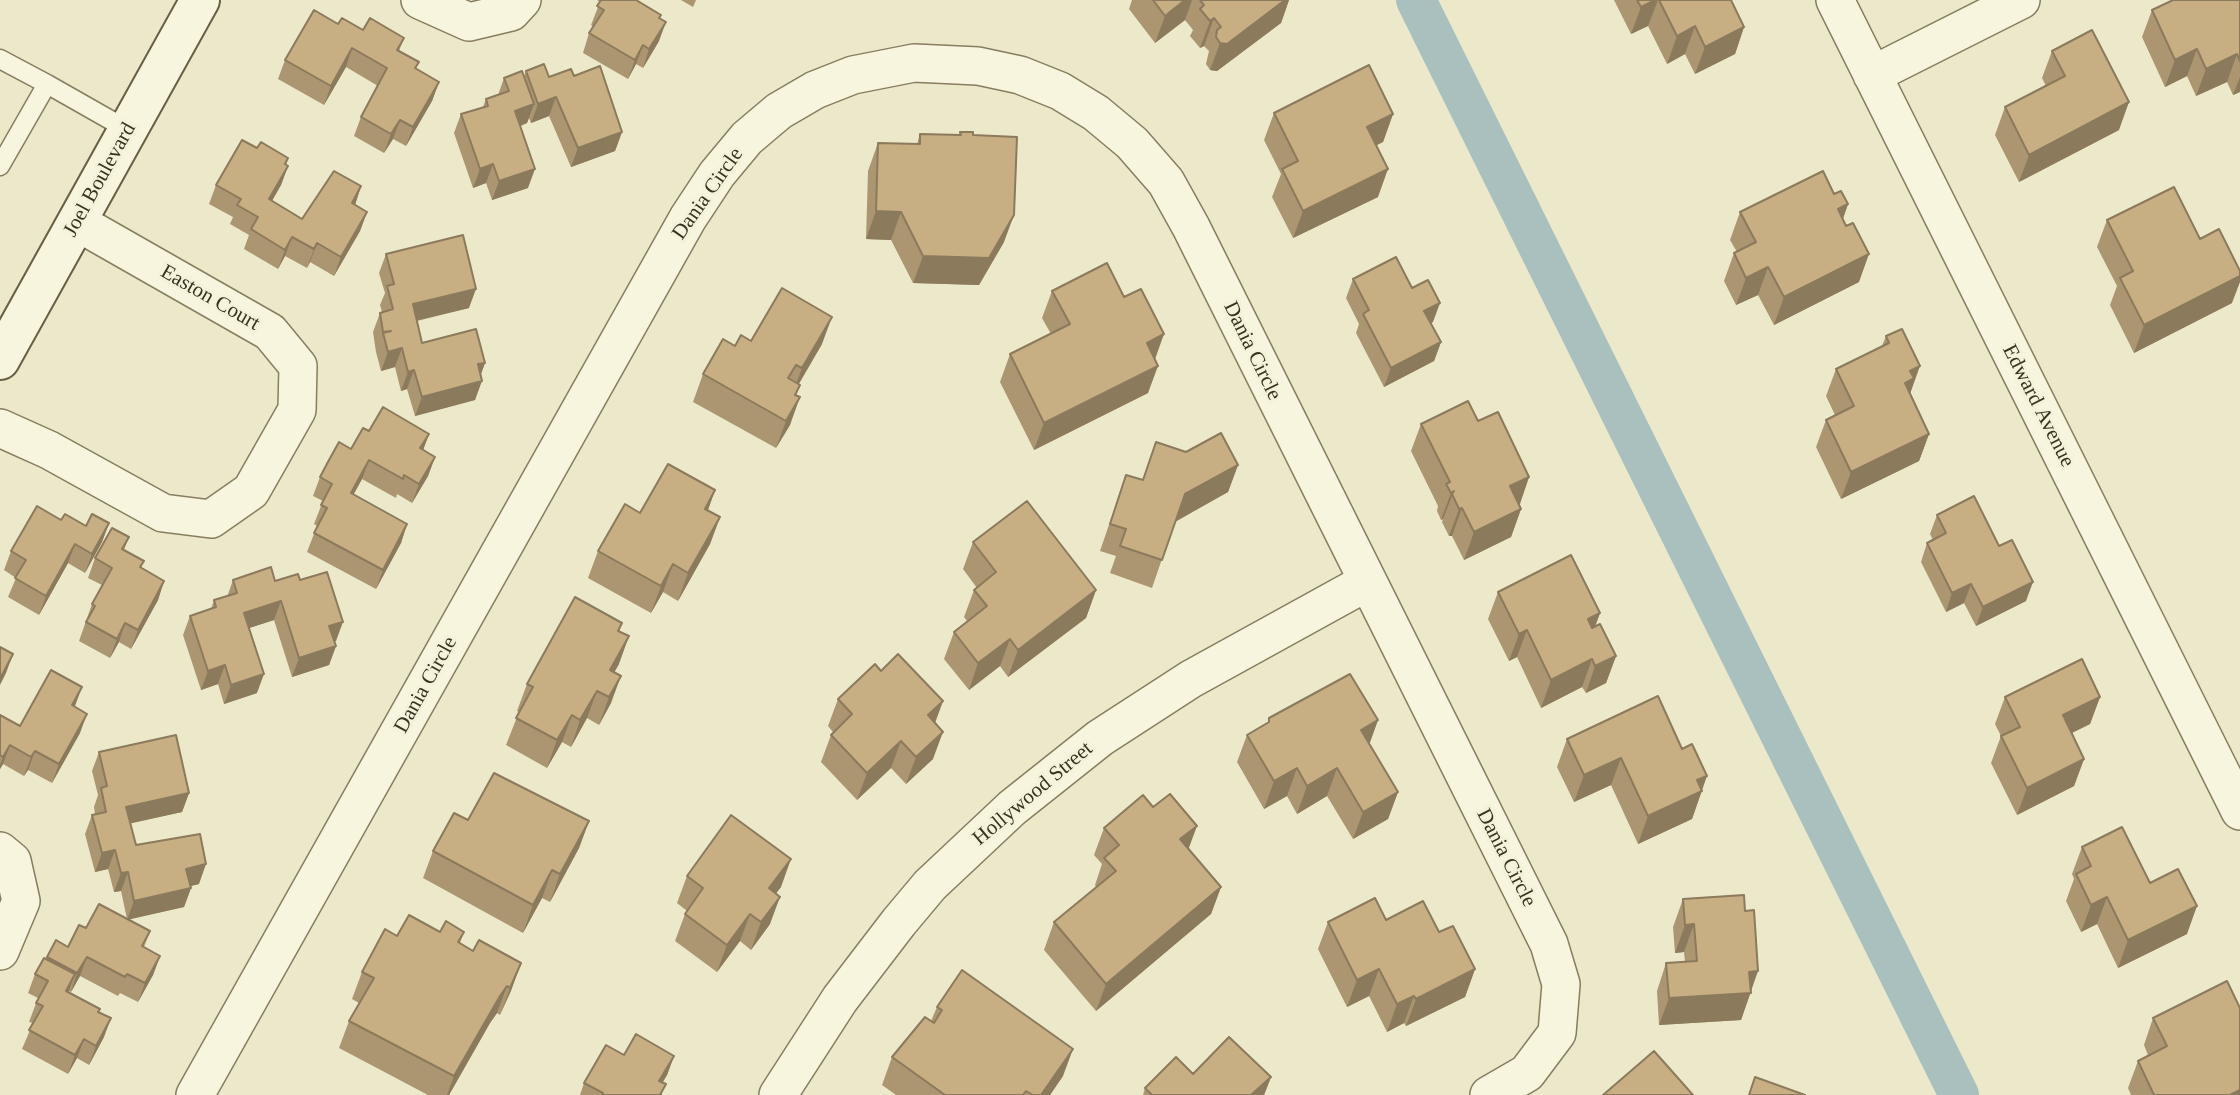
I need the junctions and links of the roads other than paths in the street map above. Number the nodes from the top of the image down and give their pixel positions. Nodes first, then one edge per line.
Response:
1 (200, 0) edge
2 (420, 0) edge
3 (522, 0) edge
4 (1835, 0) edge
5 (2021, 0) edge
6 (0, 59) edge
7 (1872, 75) junction
8 (47, 85) junction
9 (128, 130) junction
10 (0, 166) edge
11 (77, 222) junction
12 (0, 360) edge
13 (0, 428) edge
14 (1367, 582) junction
15 (2240, 811) edge
16 (0, 851) edge
17 (0, 951) edge
18 (195, 1095) edge
19 (778, 1095) edge
20 (1489, 1095) edge

1 - 9 main road, Joel Boulevard
2 - 3 street
4 - 7 street, Edward Avenue
5 - 7 street
6 - 8 lane
7 - 15 street, Edward Avenue
8 - 9 lane
8 - 10 lane
9 - 11 main road, Joel Boulevard
11 - 12 main road, Joel Boulevard
11 - 13 street, Easton Court
14 - 18 street, Dania Circle
14 - 19 street, Hollywood Street
14 - 20 street, Dania Circle
16 - 17 street

